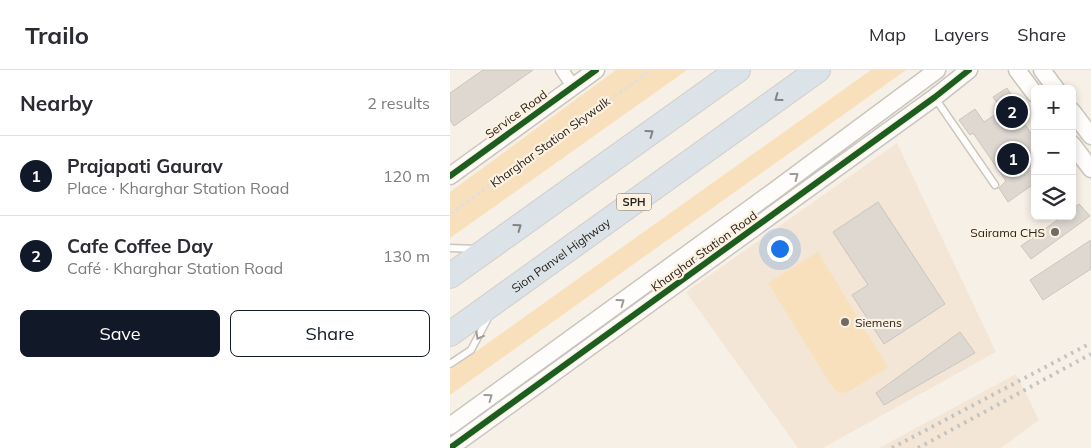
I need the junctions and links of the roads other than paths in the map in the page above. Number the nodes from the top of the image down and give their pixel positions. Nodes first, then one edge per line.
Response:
1 (562, 70) edge
2 (596, 70) edge
3 (738, 70) edge
4 (818, 70) edge
5 (937, 70) edge
6 (969, 70) edge
7 (1017, 70) edge
8 (1042, 70) edge
9 (1053, 85) edge
10 (574, 86) junction
11 (1031, 89) edge
12 (935, 97) junction
13 (1076, 115) edge
14 (1091, 136) edge
15 (1076, 149) edge
16 (1091, 169) edge
17 (450, 176) edge
18 (995, 185) dead end
19 (774, 191) junction
20 (784, 206) junction
21 (450, 248) edge
22 (487, 249) junction
23 (450, 276) edge
24 (498, 299) junction
25 (450, 334) edge
26 (450, 364) edge
27 (450, 426) edge
28 (450, 448) edge

1 - 10 street
2 - 10 street, Service Road
22 -> 3 highway
4 -> 24 highway, Sion Panvel Highway / SPH
19 -> 5 street, Kharghar Station Road
6 - 12 street, Kharghar Station Road
7 - 11 street
8 - 9 street
10 - 17 street, Service Road
12 - 18 lane
12 - 20 street, Kharghar Station Road
13 - 14 street
15 - 16 street
19 - 20 street
27 -> 19 street, Kharghar Station Road
20 - 28 street, Kharghar Station Road
21 - 22 lane
22 - 23 highway
24 - 25 highway, Sion Panvel Highway / SPH
24 -> 26 lane

